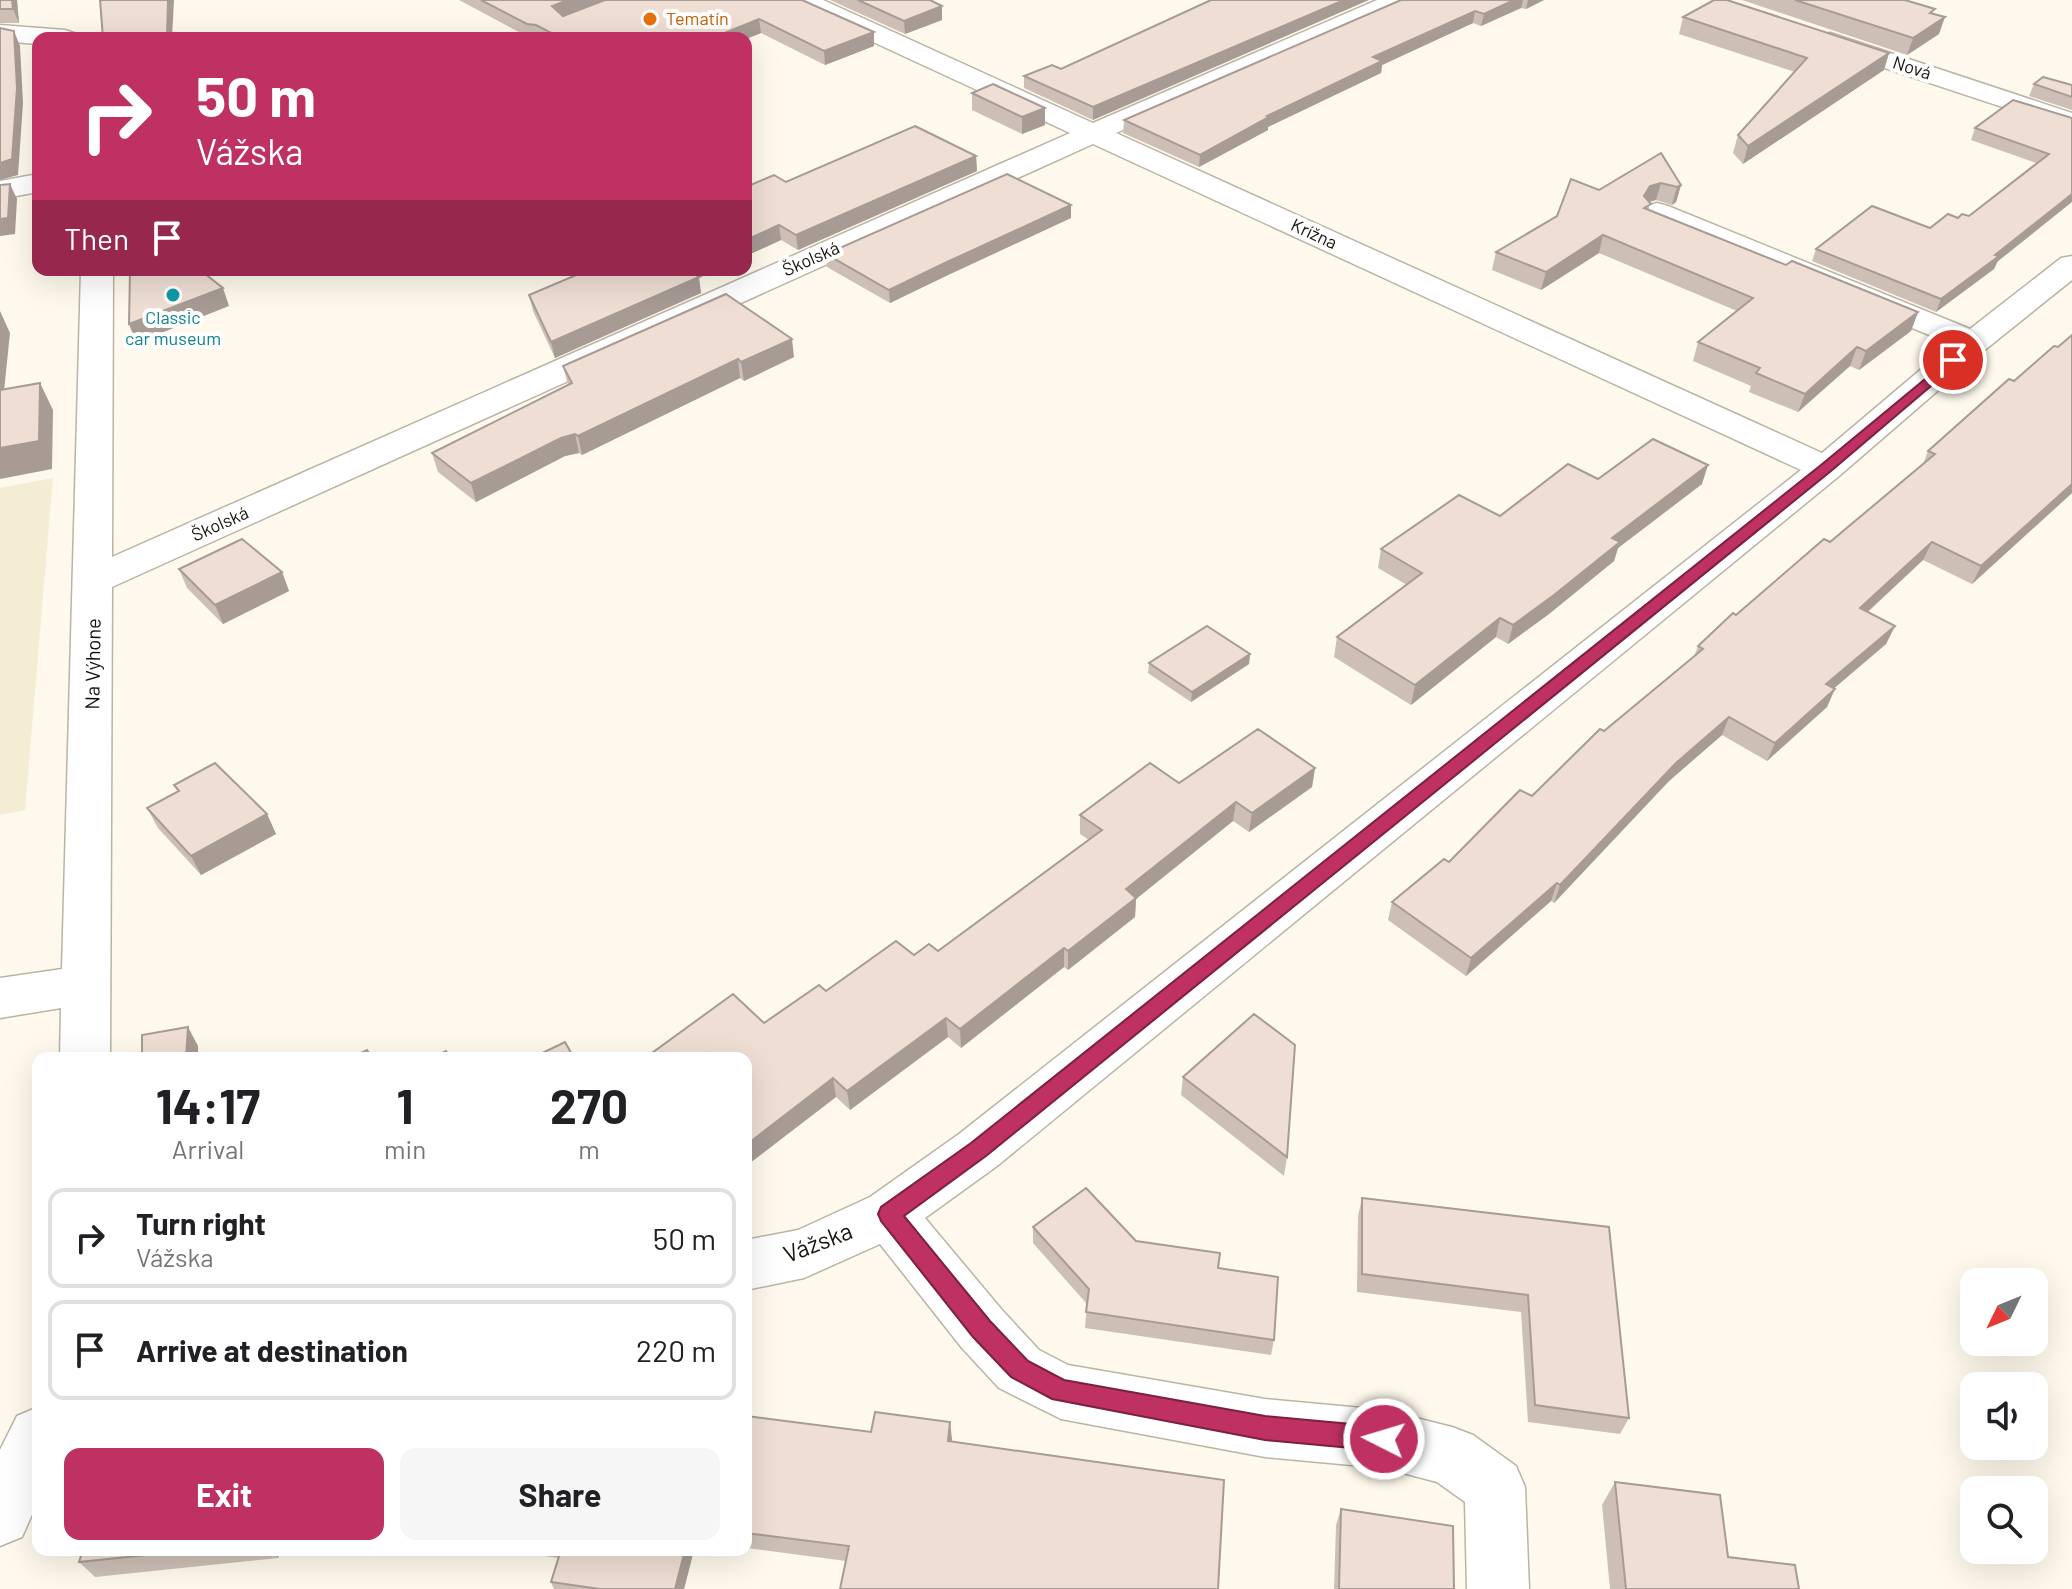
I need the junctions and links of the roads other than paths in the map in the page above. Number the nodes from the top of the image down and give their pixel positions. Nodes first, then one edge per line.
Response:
1 (802, 0) edge
2 (1338, 0) edge
3 (1398, 0) edge
4 (1370, 12) junction
5 (0, 33) edge
6 (1809, 34) edge
7 (32, 35) edge
8 (2072, 122) edge
9 (1093, 133) junction
10 (32, 184) edge
11 (0, 190) edge
12 (1657, 212) edge
13 (2072, 265) edge
14 (97, 276) edge
15 (1974, 342) junction
16 (1826, 468) junction
17 (94, 580) junction
18 (88, 984) junction
19 (0, 998) edge
20 (85, 1052) edge
21 (889, 1214) junction
22 (752, 1264) edge
23 (32, 1448) edge
24 (0, 1515) edge
25 (1498, 1589) edge

1 - 9 street, Krížna
2 - 4 street
3 - 4 street, Školská
4 - 9 street, Školská
5 - 7 street
6 - 8 street, Nová
9 - 16 street, Krížna
9 - 17 street, Školská
10 - 11 street
12 - 15 street
13 - 15 street, Vážska
14 - 17 street, Na Výhone
15 - 16 street, Vážska
16 - 21 street, Vážska
17 - 18 street, Na Výhone
18 - 19 street
18 - 20 street, Na Výhone
21 - 22 street, Vážska
21 - 25 street
23 - 24 street

